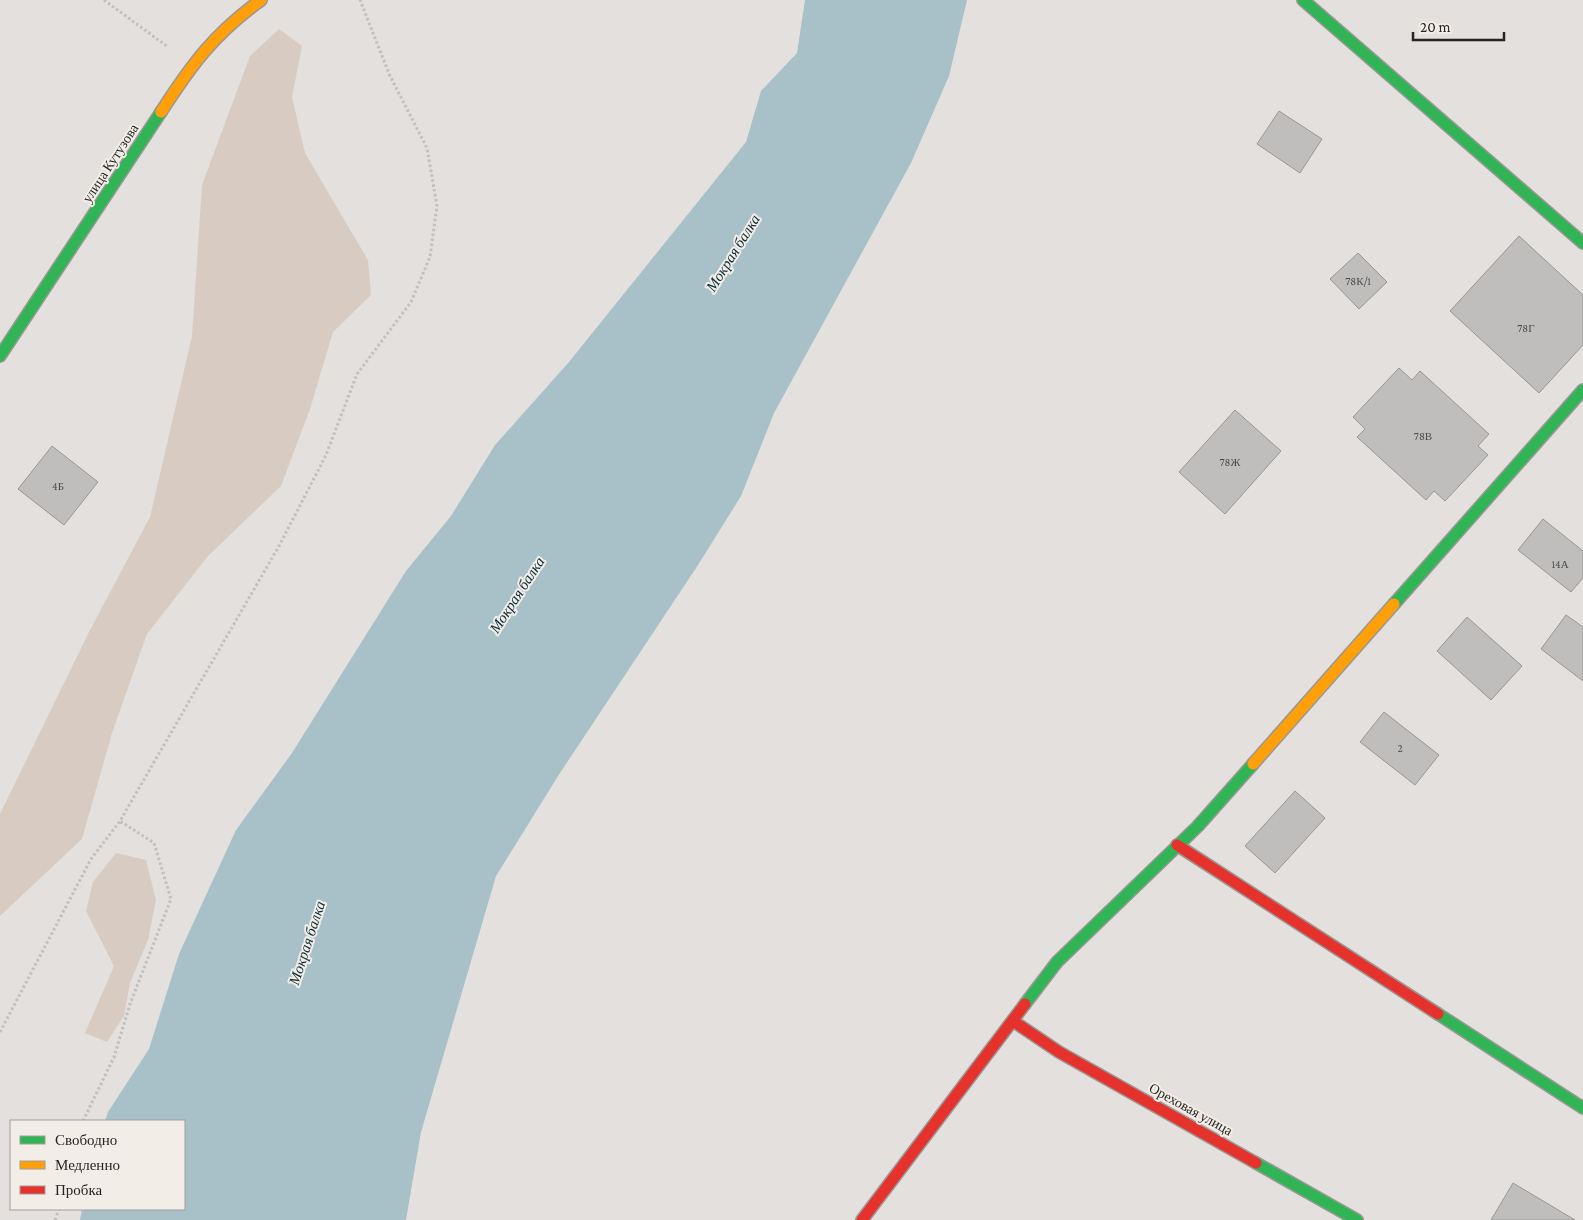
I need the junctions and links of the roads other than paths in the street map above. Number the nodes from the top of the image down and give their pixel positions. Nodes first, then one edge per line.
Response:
1 (261, 0) edge
2 (1303, 0) edge
3 (1583, 244) edge
4 (0, 356) edge
5 (1583, 390) edge
6 (1177, 845) junction
7 (1012, 1021) junction
8 (1583, 1108) edge
9 (862, 1220) edge
10 (1357, 1220) edge

1 - 4 street, улица Кутузова
2 - 3 street
5 - 6 street
6 - 7 street
6 - 8 street
7 - 9 street
7 - 10 street, Ореховая улица

